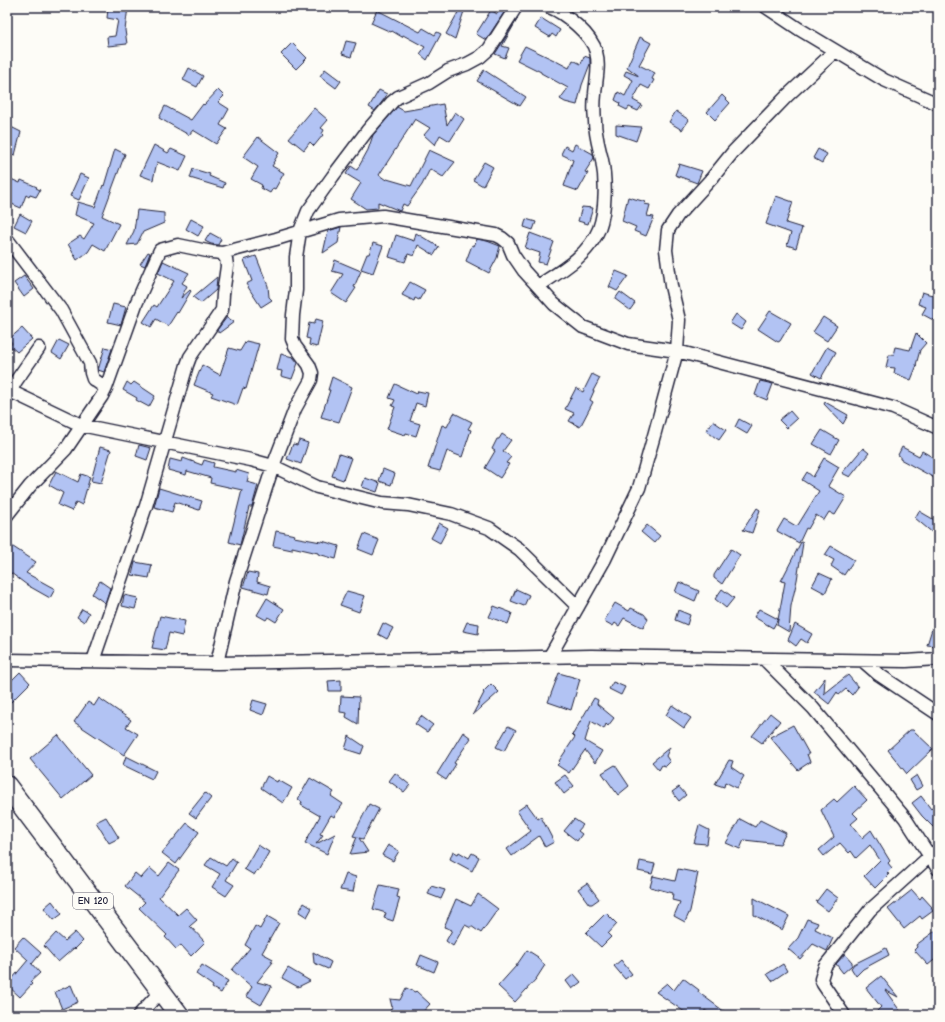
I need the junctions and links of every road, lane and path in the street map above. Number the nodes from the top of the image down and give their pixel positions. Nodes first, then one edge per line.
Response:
1 (516, 7) edge
2 (549, 7) edge
3 (766, 7) edge
4 (835, 50) junction
5 (938, 104) edge
6 (300, 231) junction
7 (7, 239) edge
8 (222, 253) junction
9 (538, 286) junction
10 (39, 348) dead end
11 (677, 351) junction
12 (106, 388) junction
13 (9, 394) edge
14 (82, 425) junction
15 (938, 428) edge
16 (164, 443) junction
17 (273, 466) junction
18 (7, 515) edge
19 (578, 607) junction
20 (550, 656) junction
21 (764, 659) junction
22 (7, 660) edge
23 (863, 660) junction
24 (938, 660) edge
25 (93, 661) junction
26 (217, 663) junction
27 (938, 714) edge
28 (7, 786) edge
29 (934, 853) edge
30 (938, 869) edge
31 (161, 991) junction
32 (139, 1015) edge
33 (179, 1015) edge
34 (844, 1015) edge

1 - 6 street
2 - 9 street
3 - 4 street
4 - 5 street
4 - 11 street
6 - 8 street
6 - 9 street
6 - 17 street
7 - 12 street
8 - 12 street
8 - 16 street
9 - 11 street
10 - 13 street
11 - 15 street
11 - 19 street
12 - 14 street
13 - 14 street
14 - 16 street
14 - 18 street
16 - 17 street
16 - 25 street
17 - 19 street
17 - 26 street
19 - 20 street
20 - 21 street
20 - 26 street
21 - 23 street
21 - 29 street
22 - 25 street
23 - 24 street
23 - 27 street
25 - 26 street
28 - 31 main road, EN 120
29 - 30 street
29 - 34 street
31 - 32 street
31 - 33 main road, EN 120

